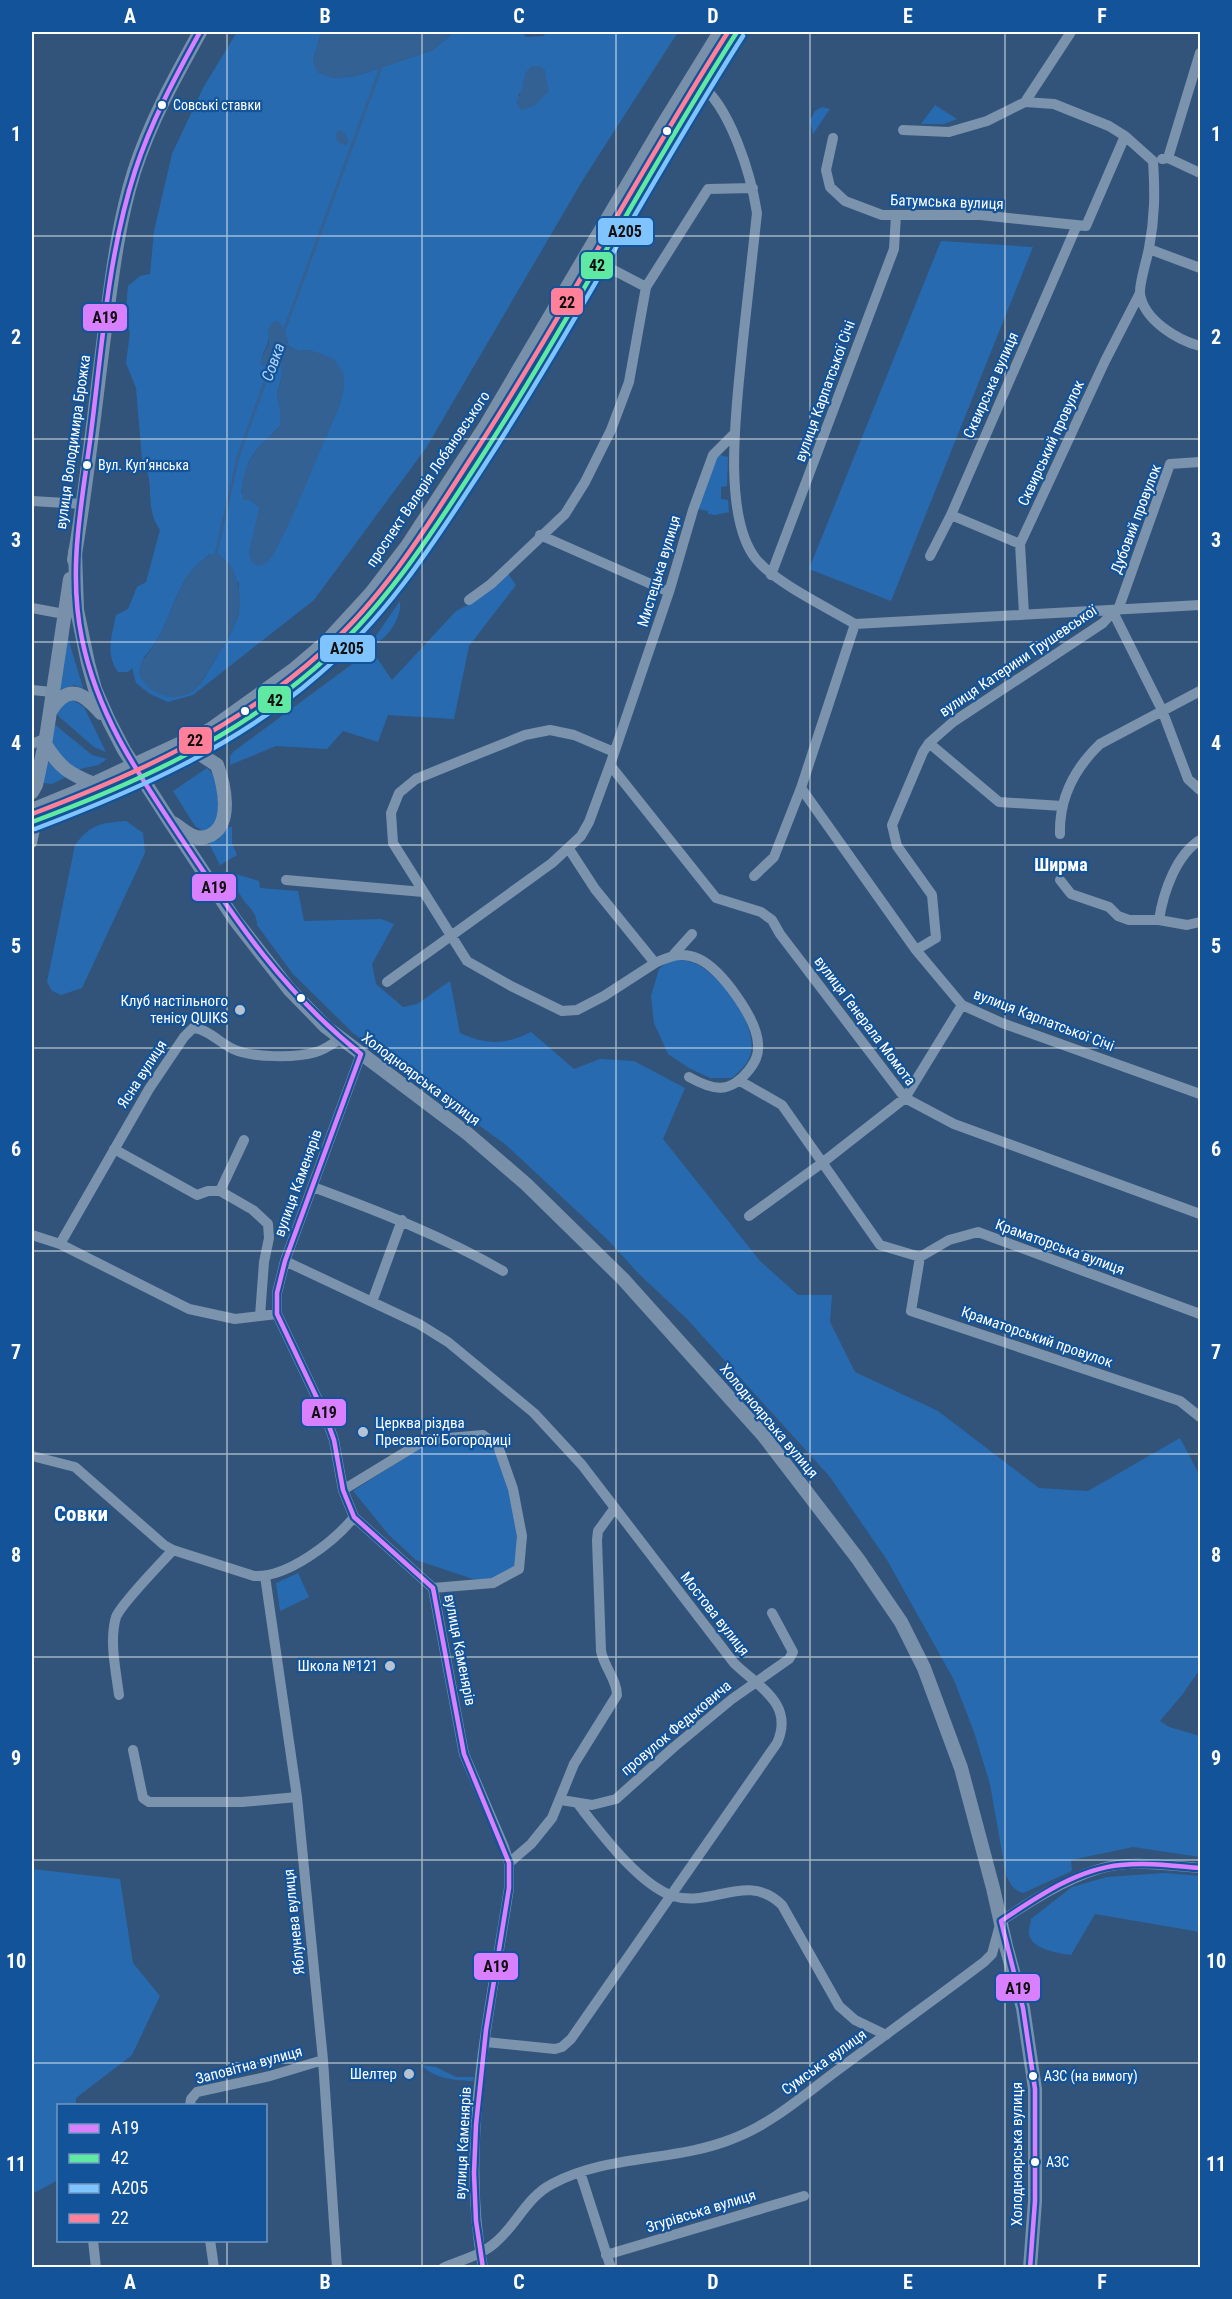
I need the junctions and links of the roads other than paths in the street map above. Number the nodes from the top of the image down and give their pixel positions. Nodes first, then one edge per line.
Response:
1 (200, 32) edge
2 (720, 32) edge
3 (737, 32) edge
4 (1071, 32) edge
5 (1200, 53) edge
6 (697, 81) junction
7 (1025, 102) junction
8 (903, 130) dead end
9 (1125, 136) junction
10 (833, 138) dead end
11 (1168, 158) junction
12 (1153, 161) junction
13 (1200, 173) edge
14 (753, 188) junction
15 (896, 215) junction
16 (1081, 226) junction
17 (1149, 249) junction
18 (598, 262) junction
19 (1200, 268) edge
20 (646, 287) junction
21 (1140, 293) junction
22 (1200, 346) edge
23 (734, 434) junction
24 (1200, 462) edge
25 (32, 501) edge
26 (82, 504) junction
27 (951, 515) junction
28 (540, 535) junction
29 (1020, 544) junction
30 (75, 551) junction
31 (930, 556) dead end
32 (771, 575) junction
33 (669, 592) junction
34 (469, 600) dead end
35 (1200, 605) edge
36 (32, 608) edge
37 (1115, 611) junction
38 (64, 614) junction
39 (1024, 614) junction
40 (855, 624) junction
41 (32, 690) edge
42 (1200, 691) edge
43 (52, 692) junction
44 (1162, 710) junction
45 (50, 711) junction
46 (109, 722) junction
47 (41, 742) edge
48 (929, 743) junction
49 (195, 751) junction
50 (614, 752) junction
51 (610, 765) junction
52 (137, 770) junction
53 (94, 784) junction
54 (801, 788) junction
55 (1200, 790) edge
56 (32, 792) edge
57 (1062, 806) junction
58 (33, 817) edge
59 (169, 820) junction
60 (1059, 834) dead end
61 (1200, 840) edge
62 (32, 843) edge
63 (569, 849) junction
64 (754, 876) dead end
65 (286, 880) dead end
66 (1060, 880) dead end
67 (423, 892) junction
68 (1159, 920) junction
69 (1200, 922) edge
70 (692, 934) dead end
71 (450, 935) junction
72 (916, 950) junction
73 (674, 954) junction
74 (655, 963) junction
75 (387, 982) dead end
76 (962, 1005) junction
77 (340, 1039) junction
78 (361, 1054) junction
79 (688, 1077) dead end
80 (740, 1081) junction
81 (1200, 1094) edge
82 (904, 1098) junction
83 (244, 1140) dead end
84 (114, 1149) junction
85 (822, 1164) junction
86 (313, 1187) junction
87 (220, 1191) junction
88 (1200, 1214) edge
89 (749, 1216) dead end
90 (402, 1221) junction
91 (32, 1235) edge
92 (60, 1244) junction
93 (920, 1257) junction
94 (285, 1261) junction
95 (502, 1270) dead end
96 (372, 1302) junction
97 (277, 1314) junction
98 (1200, 1314) edge
99 (260, 1316) junction
100 (1200, 1417) edge
101 (32, 1456) edge
102 (343, 1490) junction
103 (614, 1509) junction
104 (354, 1517) junction
105 (172, 1550) junction
106 (265, 1576) junction
107 (433, 1588) junction
108 (772, 1613) dead end
109 (755, 1682) junction
110 (119, 1695) dead end
111 (133, 1750) dead end
112 (297, 1797) junction
113 (561, 1800) junction
114 (578, 1804) junction
115 (509, 1863) junction
116 (1200, 1868) edge
117 (671, 1896) junction
118 (1001, 1921) junction
119 (886, 2035) junction
120 (486, 2042) junction
121 (323, 2060) junction
122 (190, 2104) edge
123 (580, 2172) junction
124 (804, 2196) dead end
125 (93, 2242) edge
126 (210, 2242) edge
127 (480, 2252) junction
128 (606, 2255) junction
129 (96, 2268) edge
130 (214, 2268) edge
131 (337, 2268) edge
132 (443, 2268) edge
133 (483, 2268) edge
134 (611, 2268) edge
135 (1030, 2268) edge

1 - 26 main road, вулиця Володимира Брожка
2 - 6 main road, проспект Валерія Лобановського
3 - 6 main road, проспект Валерія Лобановського
4 - 7 street
5 - 11 street
6 - 14 street
6 - 18 main road, проспект Валерія Лобановського
6 - 52 main road, проспект Валерія Лобановського
7 - 8 street
7 - 9 street
9 - 12 street
9 - 16 street, Сквирська вулиця
10 - 15 street, Батумська вулиця
11 - 12 street
11 - 13 street
12 - 17 street, Сквирський провулок
14 - 20 street
14 - 23 street
15 - 16 street, Батумська вулиця
15 - 32 street, вулиця Карпатської Січі
16 - 27 street, Сквирська вулиця
17 - 19 street
17 - 21 street, Сквирський провулок
18 - 20 street
18 - 49 main road, проспект Валерія Лобановського
20 - 28 street
21 - 22 street
21 - 29 street, Сквирський провулок
23 - 32 street
23 - 33 street, Мистецька вулиця
24 - 37 street, Дубовий провулок
25 - 26 street
26 - 30 main road, вулиця Володимира Брожка
27 - 29 street
27 - 31 street, Сквирська вулиця
28 - 33 street
28 - 34 street
29 - 39 street, Сквирський провулок
30 - 38 main road, вулиця Володимира Брожка
30 - 46 main road, вулиця Володимира Брожка
32 - 40 street
33 - 50 street, Мистецька вулиця
35 - 37 street, вулиця Катерини Грушевської
36 - 38 street
37 - 39 street, вулиця Катерини Грушевської
37 - 44 street
37 - 48 street, вулиця Катерини Грушевської
38 - 43 main road, вулиця Володимира Брожка
39 - 40 street, вулиця Катерини Грушевської
40 - 54 street
41 - 43 street
42 - 44 street
43 - 45 main road, вулиця Володимира Брожка
44 - 55 street
44 - 57 street
45 - 46 main road
45 - 47 main road, вулиця Володимира Брожка
46 - 52 main road, вулиця Володимира Брожка
47 - 53 main road
47 - 56 main road, вулиця Володимира Брожка
48 - 57 street
48 - 72 street, вулиця Катерини Грушевської
49 - 52 main road, проспект Валерія Лобановського
49 - 59 main road
50 - 51 street, Мистецька вулиця
50 - 67 street
51 - 63 street, Мистецька вулиця
51 - 82 street, вулиця Генерала Момота
52 - 53 main road, проспект Валерія Лобановського
52 - 58 main road, проспект Валерія Лобановського
52 - 59 main road, Холодноярська вулиця
53 - 58 main road, проспект Валерія Лобановського
54 - 64 street
54 - 72 street, вулиця Карпатської Січі
57 - 60 street
58 - 62 street
59 - 77 main road, Холодноярська вулиця
61 - 68 street
63 - 71 street, Мистецька вулиця
63 - 74 street
65 - 67 street
66 - 68 street
67 - 71 street
68 - 69 street
70 - 73 street
71 - 74 street
71 - 75 street, Мистецька вулиця
72 - 76 street, вулиця Карпатської Січі
73 - 74 street
73 - 80 street
76 - 81 street, вулиця Карпатської Січі
76 - 82 street
77 - 78 main road, Холодноярська вулиця
77 - 84 street, Ясна вулиця
78 - 86 street, вулиця Каменярів
78 - 118 main road, Холодноярська вулиця
79 - 80 street
80 - 85 street
82 - 85 street
82 - 88 street, вулиця Генерала Момота
83 - 87 street
84 - 87 street
84 - 92 street, Ясна вулиця
85 - 89 street
85 - 93 street
86 - 90 street
86 - 94 street, вулиця Каменярів
87 - 99 street
90 - 95 street
90 - 96 street
91 - 92 street
92 - 99 street
93 - 98 street, Краматорська вулиця
93 - 100 street, Краматорський провулок
94 - 96 street, Мостова вулиця
94 - 97 street, вулиця Каменярів
96 - 103 street, Мостова вулиця
97 - 99 street
97 - 102 street, вулиця Каменярів
101 - 105 street
102 - 104 street, вулиця Каменярів
102 - 107 street
103 - 109 street, Мостова вулиця
103 - 113 street
104 - 106 street
104 - 107 street, вулиця Каменярів
105 - 106 street
105 - 110 street
106 - 112 street, Яблунева вулиця
107 - 115 street, вулиця Каменярів
108 - 109 street, провулок Федьковича
109 - 114 street, провулок Федьковича
109 - 117 street, Мостова вулиця
111 - 112 street
112 - 121 street, Яблунева вулиця
113 - 114 street, провулок Федьковича
113 - 115 street
114 - 117 street
115 - 120 street, вулиця Каменярів
116 - 118 street
117 - 119 street
117 - 120 street, Мостова вулиця
118 - 119 street, Сумська вулиця
118 - 135 main road, Холодноярська вулиця
119 - 123 street, Сумська вулиця
120 - 127 street, вулиця Каменярів
121 - 122 street, Заповітна вулиця
121 - 131 street, Яблунева вулиця
123 - 127 street, Сумська вулиця
123 - 128 street
124 - 128 street, Згурівська вулиця
125 - 129 street
126 - 130 street
127 - 132 street, Сумська вулиця
127 - 133 street, вулиця Каменярів
128 - 134 street

